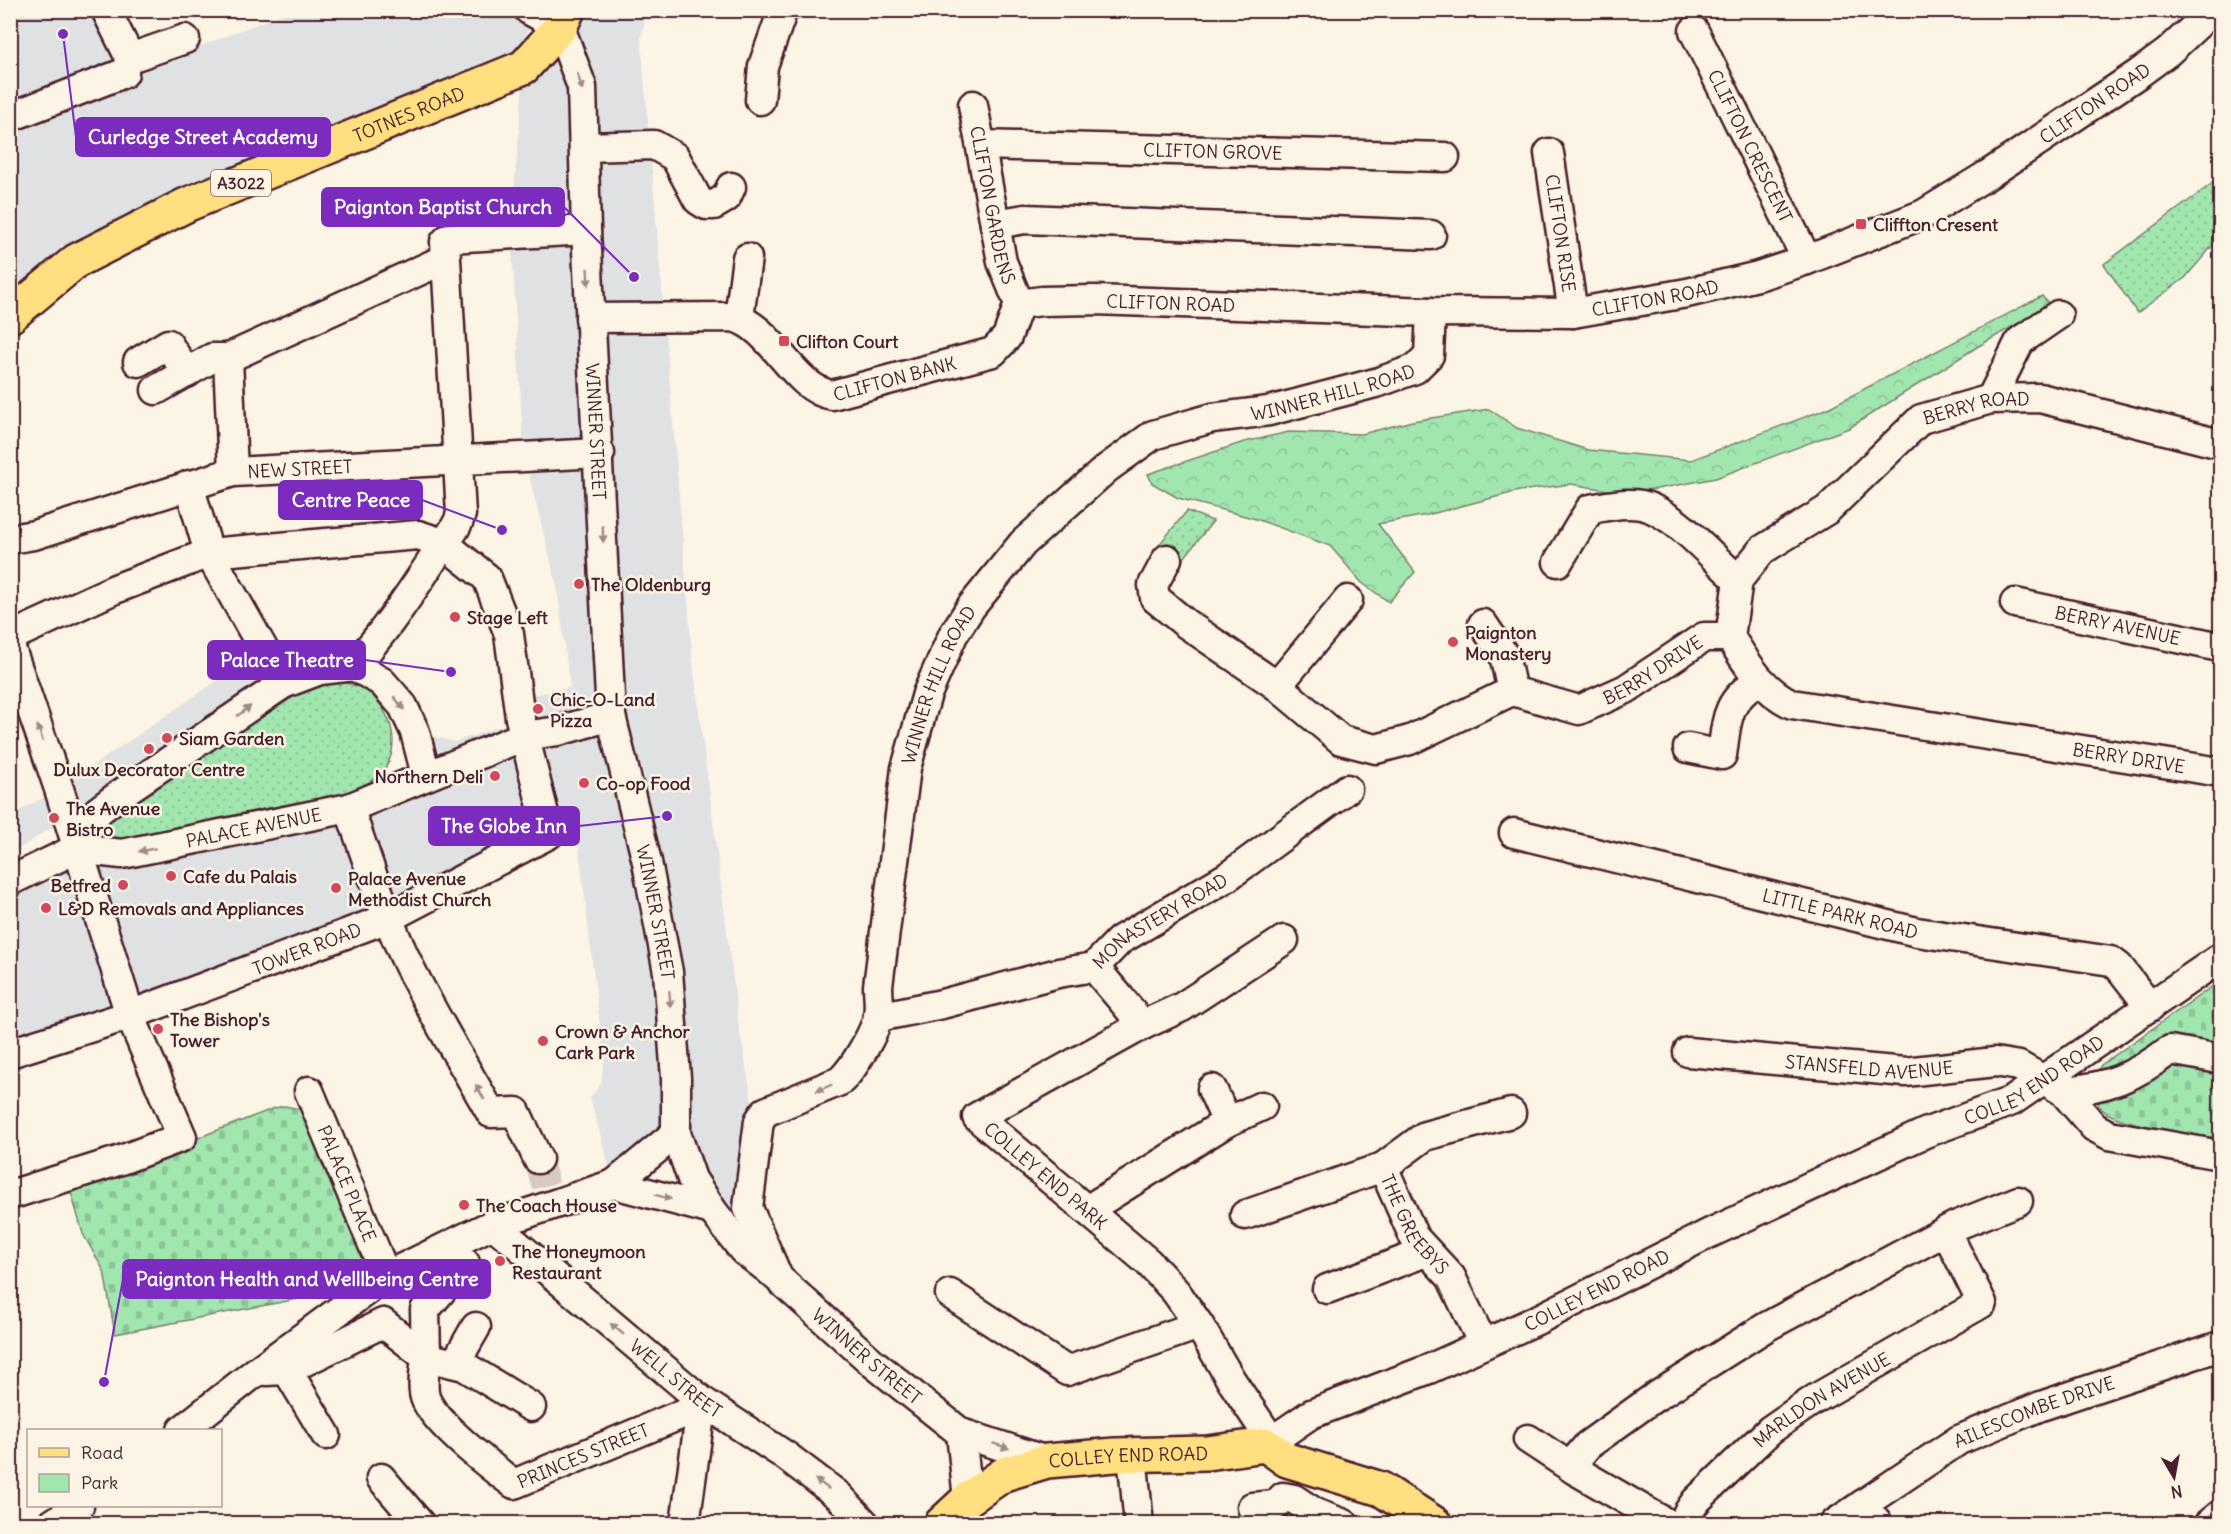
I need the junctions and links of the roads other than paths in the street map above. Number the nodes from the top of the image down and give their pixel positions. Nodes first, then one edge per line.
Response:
1 (106, 10) edge
2 (530, 10) edge
3 (783, 10) edge
4 (2213, 10) edge
5 (564, 19) edge
6 (1694, 31) dead end
7 (185, 39) dead end
8 (124, 73) dead end
9 (760, 100) dead end
10 (973, 105) dead end
11 (10, 117) edge
12 (981, 145) junction
13 (584, 147) junction
14 (1550, 153) dead end
15 (1445, 157) dead end
16 (731, 187) dead end
17 (994, 224) junction
18 (586, 230) junction
19 (1431, 235) dead end
20 (747, 258) dead end
21 (446, 259) junction
22 (1807, 260) junction
23 (1019, 304) junction
24 (1431, 312) junction
25 (1573, 313) junction
26 (2058, 315) dead end
27 (10, 316) edge
28 (590, 318) junction
29 (739, 318) junction
30 (228, 358) junction
31 (138, 362) dead end
32 (187, 373) junction
33 (156, 390) dead end
34 (1990, 399) junction
35 (2220, 444) edge
36 (600, 453) junction
37 (459, 460) junction
38 (233, 472) junction
39 (189, 485) junction
40 (10, 539) edge
41 (443, 543) junction
42 (209, 554) junction
43 (1167, 559) dead end
44 (1558, 562) dead end
45 (1738, 580) junction
46 (1348, 600) dead end
47 (2015, 603) dead end
48 (1483, 624) dead end
49 (10, 637) edge
50 (1730, 637) junction
51 (10, 646) edge
52 (2220, 647) edge
53 (354, 666) junction
54 (1758, 681) junction
55 (283, 684) junction
56 (1277, 686) junction
57 (1512, 691) junction
58 (611, 716) junction
59 (524, 736) junction
60 (1688, 748) dead end
61 (2220, 772) edge
62 (426, 775) junction
63 (1347, 789) dead end
64 (349, 808) junction
65 (1514, 832) dead end
66 (76, 849) junction
67 (10, 881) edge
68 (388, 918) junction
69 (1284, 940) dead end
70 (2220, 958) edge
71 (1094, 967) junction
72 (2150, 1007) junction
73 (130, 1015) junction
74 (878, 1017) junction
75 (1143, 1025) junction
76 (1688, 1052) dead end
77 (10, 1053) edge
78 (2214, 1058) dead end
79 (2054, 1086) junction
80 (1212, 1089) dead end
81 (309, 1091) dead end
82 (1262, 1106) dead end
83 (1511, 1113) dead end
84 (1227, 1122) junction
85 (676, 1133) junction
86 (2220, 1155) edge
87 (538, 1159) tunnel mouth
88 (1383, 1167) junction
89 (614, 1184) junction
90 (10, 1195) edge
91 (2018, 1201) dead end
92 (711, 1210) junction
93 (1087, 1210) junction
94 (1245, 1215) dead end
95 (494, 1225) junction
96 (1946, 1231) junction
97 (1426, 1252) junction
98 (465, 1263) dead end
99 (386, 1276) junction
100 (778, 1277) junction
101 (1327, 1289) dead end
102 (950, 1294) dead end
103 (1199, 1324) junction
104 (476, 1327) dead end
105 (1483, 1344) junction
106 (2220, 1346) edge
107 (426, 1358) junction
108 (456, 1362) junction
109 (287, 1370) junction
110 (257, 1371) junction
111 (702, 1401) junction
112 (531, 1407) dead end
113 (185, 1429) edge
114 (961, 1433) junction
115 (326, 1435) dead end
116 (1528, 1439) dead end
117 (1266, 1445) junction
118 (1132, 1455) junction
119 (1047, 1461) junction
120 (1575, 1470) junction
121 (381, 1478) dead end
122 (969, 1499) junction
123 (78, 1507) edge
124 (1252, 1507) dead end
125 (1870, 1514) edge
126 (2220, 1515) edge
127 (1313, 1519) edge
128 (1421, 1519) edge
129 (52, 1524) edge
130 (420, 1524) edge
131 (685, 1524) edge
132 (865, 1524) edge
133 (942, 1524) edge
134 (1139, 1524) edge
135 (1344, 1524) edge
136 (1668, 1524) edge
137 (1687, 1524) edge
138 (1834, 1524) edge
139 (2209, 1524) edge

1 - 7 street
2 - 5 street
3 - 9 street
4 - 22 street, CLIFTON ROAD
5 -> 13 street, WINNER STREET
5 - 27 main road, TOTNES ROAD / A3022
6 - 22 street, CLIFTON CRESCENT
8 - 11 street
10 - 12 street, CLIFTON GARDENS
12 - 15 street, CLIFTON GROVE
12 - 17 street, CLIFTON GARDENS
13 - 16 street
13 - 18 street, WINNER STREET
14 - 25 street, CLIFTON RISE
17 - 19 street
17 - 23 street, CLIFTON GARDENS
18 - 21 street
18 -> 28 street, WINNER STREET
20 - 29 street
21 - 30 street
21 - 37 street
22 - 25 street, CLIFTON ROAD
23 - 24 street, CLIFTON ROAD
23 - 29 street, CLIFTON BANK
24 - 25 street, CLIFTON ROAD
24 - 74 street, WINNER HILL ROAD
26 - 34 street
28 - 29 street
28 - 36 street, WINNER STREET
30 - 32 street
30 - 38 street
31 - 32 street
32 - 33 street
34 - 35 street, BERRY ROAD
34 - 45 street, BERRY ROAD
36 - 37 street, NEW STREET
36 -> 58 street, WINNER STREET
37 - 38 street, NEW STREET
37 - 41 street
38 - 39 street, NEW STREET
39 - 40 street, NEW STREET
39 - 42 street
41 - 42 street
41 - 53 street
41 - 59 street
42 - 49 street
42 - 55 street
43 - 56 street
44 - 45 street
45 - 50 street
46 - 56 street
47 - 52 street, BERRY AVENUE
48 - 57 street
50 - 54 street, BERRY DRIVE
50 - 57 street, BERRY DRIVE
66 -> 51 street
53 - 55 street
53 -> 62 street
54 - 60 street
54 - 61 street, BERRY DRIVE
66 -> 55 street
56 - 57 street
58 - 59 street, PALACE AVENUE
58 -> 85 street, WINNER STREET
59 - 62 street, PALACE AVENUE
59 - 68 street, TOWER ROAD
62 - 64 street, PALACE AVENUE
63 - 71 street, MONASTERY ROAD
64 -> 66 street, PALACE AVENUE
64 - 68 street
65 - 72 street, LITTLE PARK ROAD
66 - 67 street
66 - 73 street
68 - 73 street, TOWER ROAD
87 -> 68 street
69 - 75 street
70 - 72 street, COLLEY END ROAD
71 - 74 street, MONASTERY ROAD
71 - 75 street
72 - 79 street, COLLEY END ROAD
73 - 77 street, TOWER ROAD
73 - 90 street
74 -> 100 street, WINNER HILL ROAD
75 - 93 street, COLLEY END PARK
76 - 79 street, STANSFELD AVENUE
78 - 79 street
79 - 86 street
79 - 105 street, COLLEY END ROAD
80 - 84 street
81 - 99 street, PALACE PLACE
82 - 84 street
83 - 88 street
84 - 93 street
85 - 89 street
85 - 92 street, WINNER STREET
88 - 94 street, THE GREEBYS
88 - 97 street, THE GREEBYS
89 -> 92 street
89 - 95 street
91 - 96 street
92 - 100 street, WINNER STREET
93 - 103 street, COLLEY END PARK
95 - 99 street
111 -> 95 street, WELL STREET
96 - 120 street
96 - 137 street, MARLDON AVENUE
97 - 101 street
97 - 105 street, THE GREEBYS
98 - 107 street
99 - 110 street
100 - 114 street, WINNER STREET
102 - 103 street
103 - 117 street, COLLEY END PARK
104 - 108 street
105 - 117 street, COLLEY END ROAD
106 - 125 street, AILESCOMBE DRIVE
107 - 108 street
107 - 109 street
107 - 111 street, PRINCES STREET
108 - 112 street
109 - 110 street
109 - 115 street
110 - 113 street
111 - 131 street
132 -> 111 street, WELL STREET
114 -> 119 street, WINNER STREET
114 - 122 street
116 - 120 street
117 - 118 main road, COLLEY END ROAD
117 - 128 main road
118 - 119 main road, COLLEY END ROAD
118 - 134 street
119 - 122 main road, COLLEY END ROAD
120 - 136 street
121 - 130 street
122 - 133 main road, COLLEY END ROAD
123 - 129 street
124 - 127 street
125 - 138 street, AILESCOMBE DRIVE
126 - 139 street
127 - 135 street

